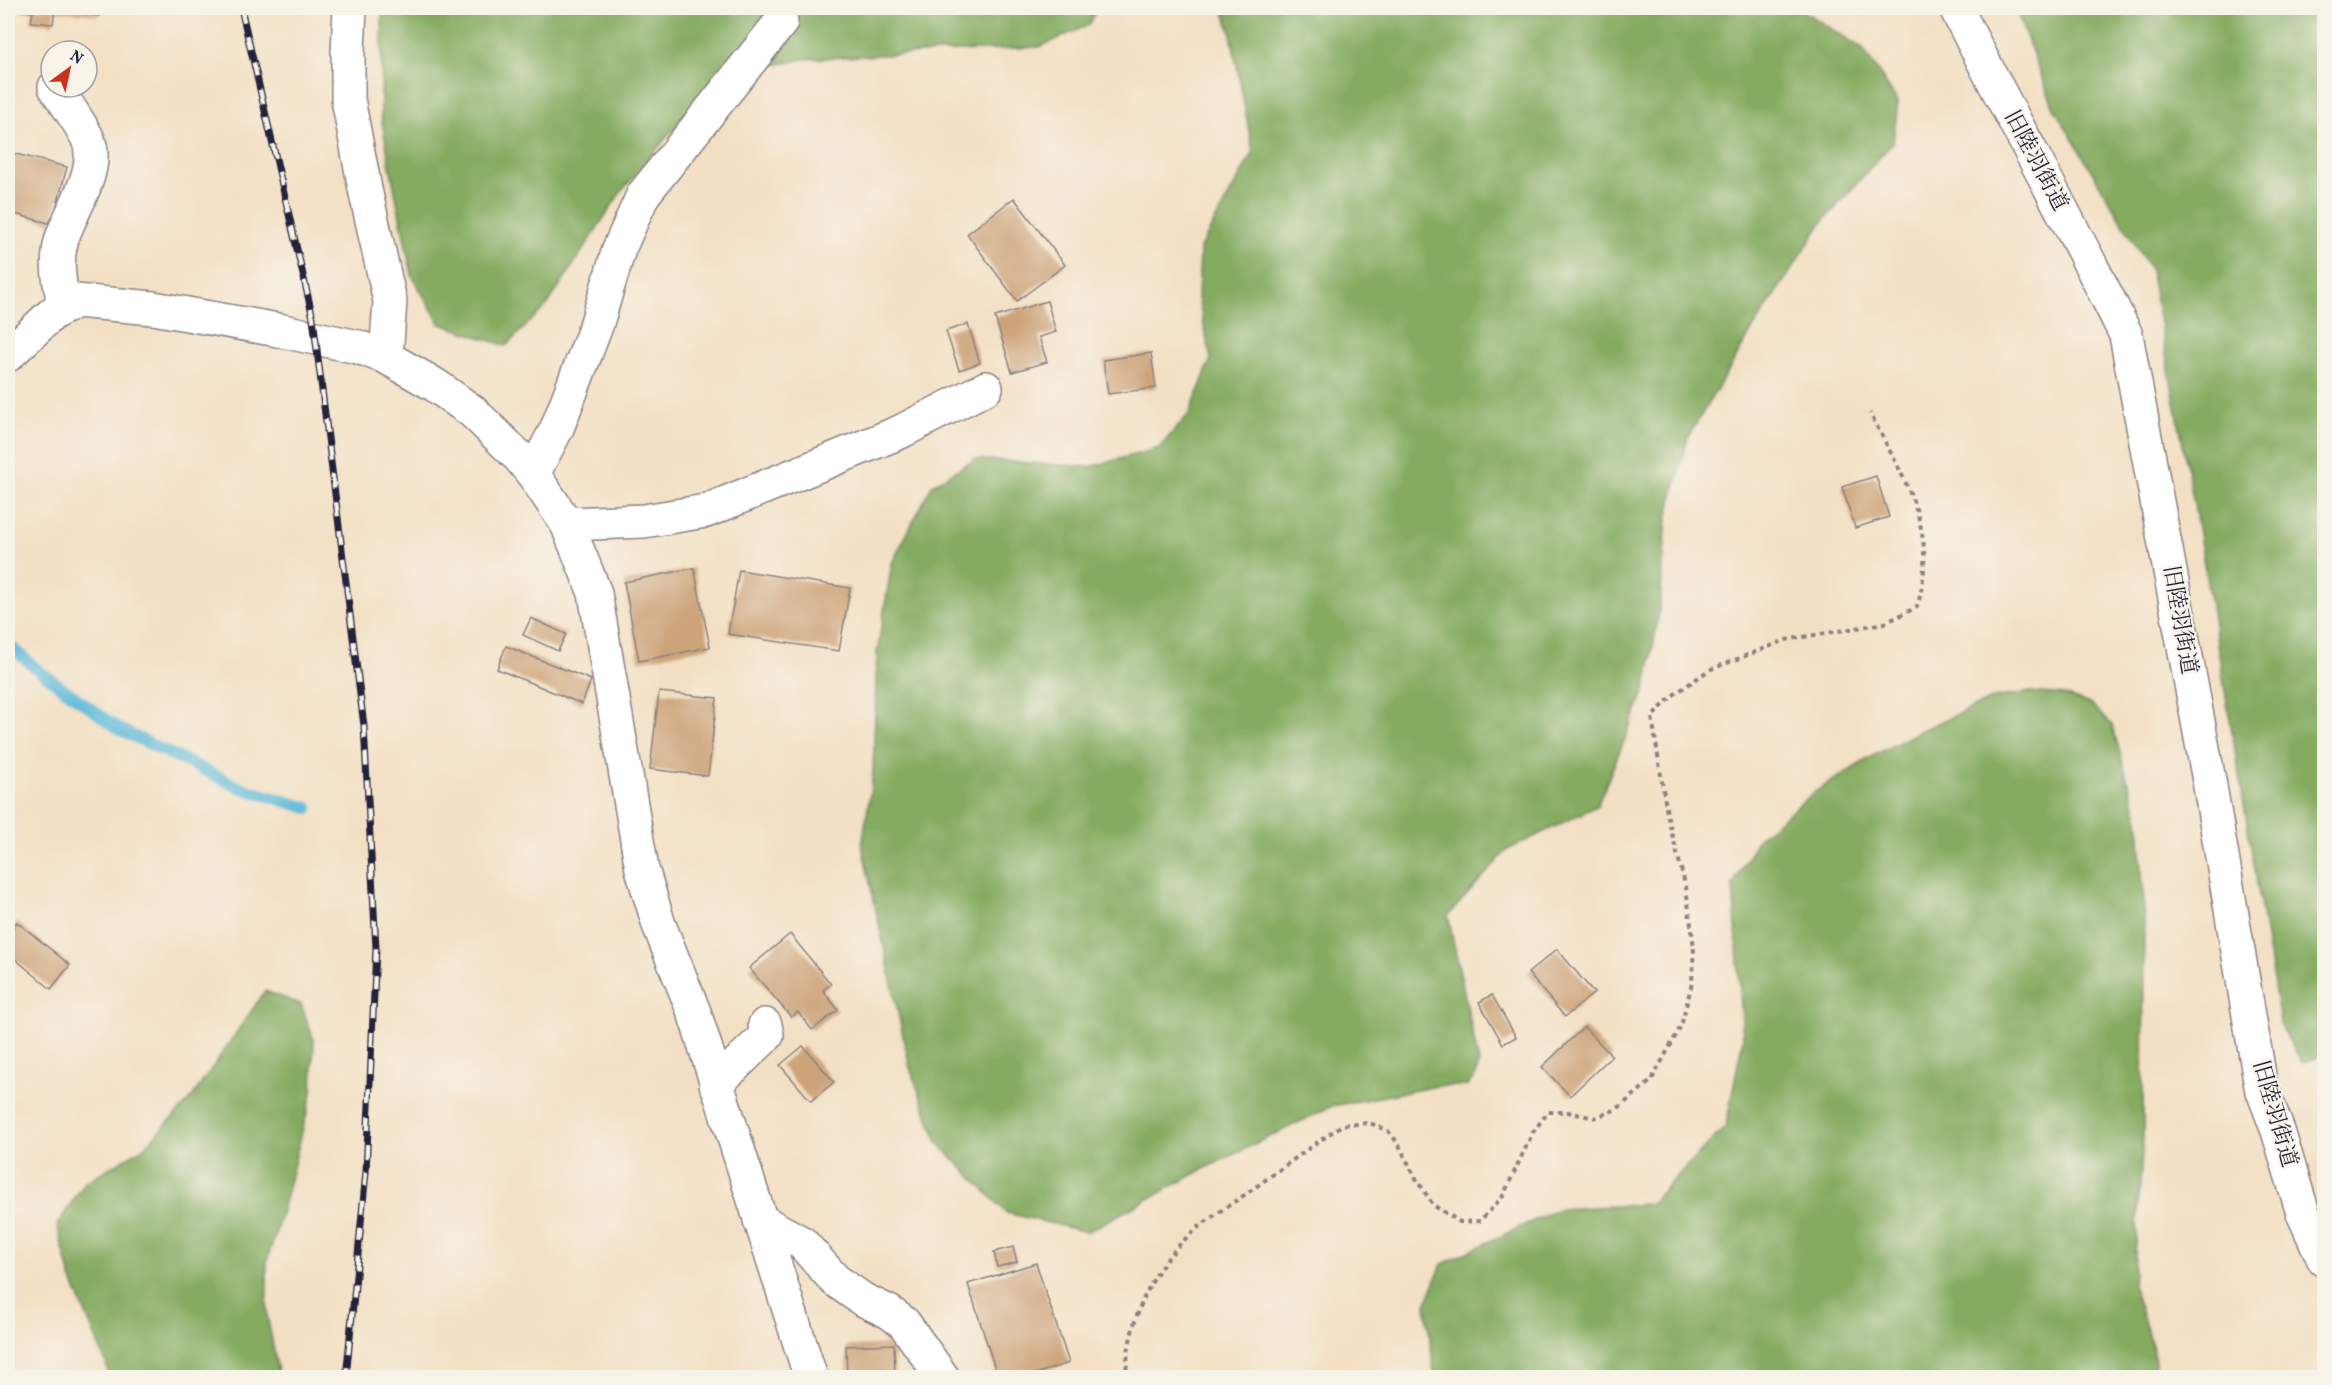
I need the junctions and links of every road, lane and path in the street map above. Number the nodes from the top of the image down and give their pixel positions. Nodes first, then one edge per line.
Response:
1 (350, 8) edge
2 (1956, 8) edge
3 (781, 22) dead end
4 (63, 99) edge
5 (65, 307) junction
6 (8, 355) edge
7 (386, 357) junction
8 (986, 388) dead end
9 (1870, 413) dead end
10 (533, 474) junction
11 (567, 524) junction
12 (765, 1025) dead end
13 (716, 1084) junction
14 (760, 1220) junction
15 (2325, 1260) edge
16 (811, 1377) edge
17 (943, 1377) edge
18 (1126, 1377) edge

1 - 7 street
2 - 15 street, 旧陸羽街道
3 - 10 street
4 - 5 street
5 - 6 street
5 - 7 street
7 - 10 street
8 - 11 street
9 - 18 path
10 - 11 street
11 - 13 street
12 - 13 street
13 - 14 street
14 - 16 street
14 - 17 street

